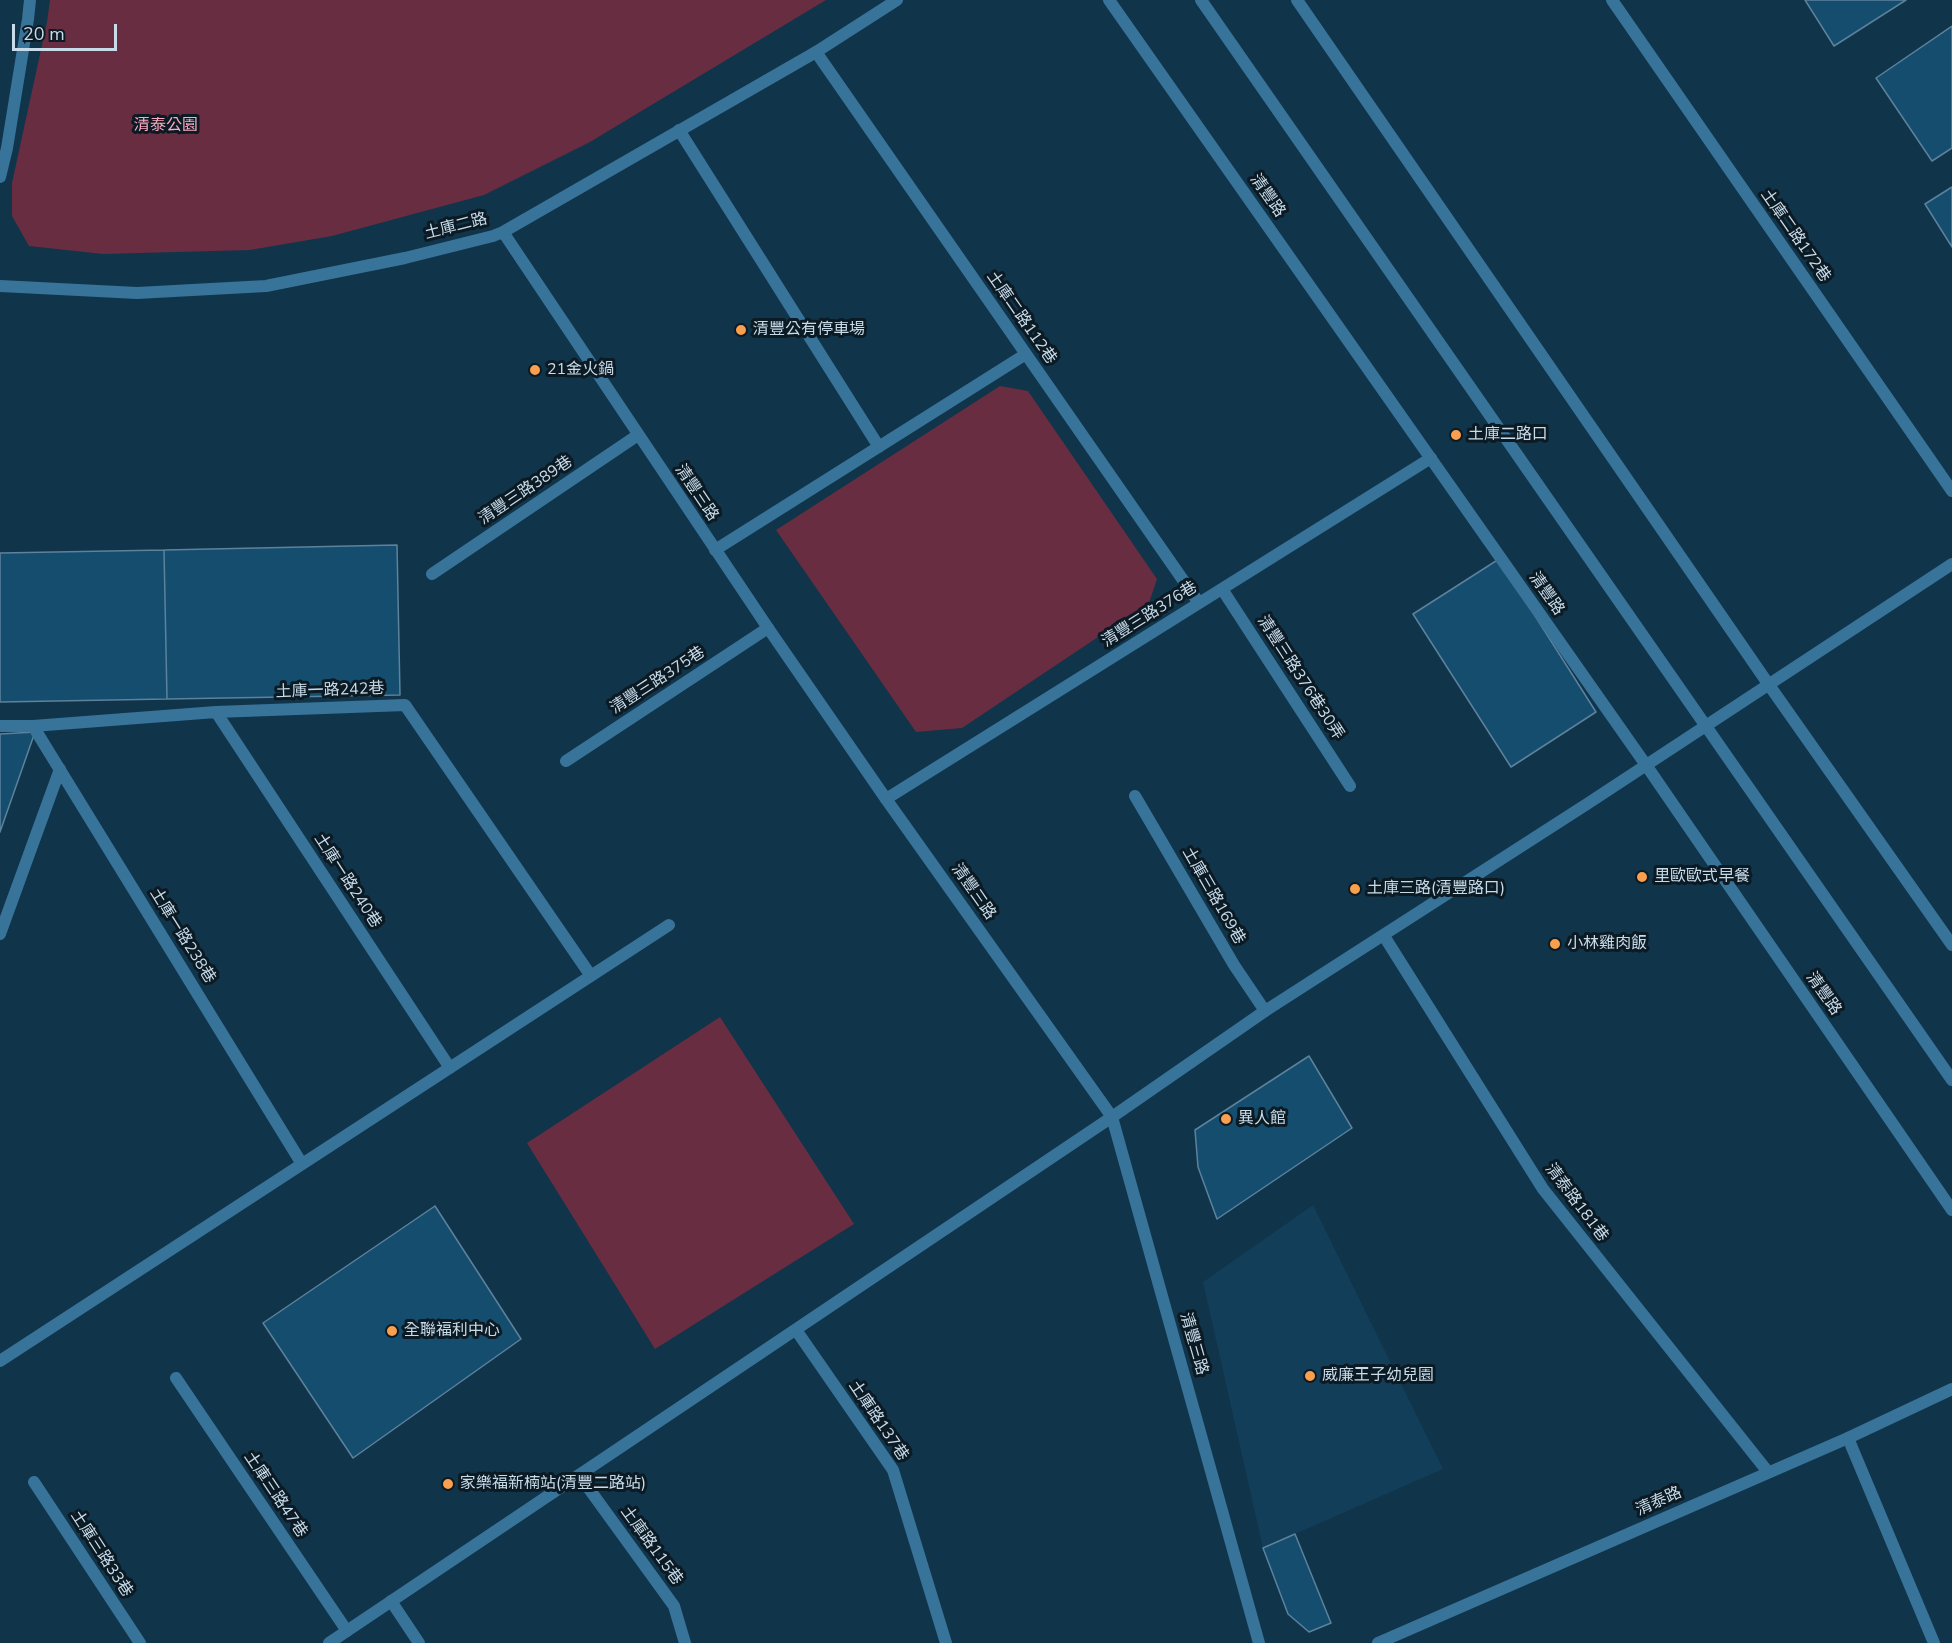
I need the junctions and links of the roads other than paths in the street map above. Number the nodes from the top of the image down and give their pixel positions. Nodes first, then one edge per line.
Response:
1 (30, 0) edge
2 (897, 0) edge
3 (1109, 0) edge
4 (1201, 0) edge
5 (1297, 0) edge
6 (1612, 0) edge
7 (816, 52) junction
8 (679, 130) junction
9 (0, 177) edge
10 (503, 232) junction
11 (0, 286) edge
12 (1026, 354) junction
13 (638, 435) junction
14 (879, 447) junction
15 (1431, 458) junction
16 (1952, 491) edge
17 (715, 550) junction
18 (1952, 564) edge
19 (432, 574) dead end
20 (1222, 589) junction
21 (1199, 603) junction
22 (768, 628) junction
23 (1769, 685) junction
24 (216, 712) junction
25 (0, 726) edge
26 (33, 726) junction
27 (1706, 726) junction
28 (566, 761) dead end
29 (1646, 765) junction
30 (60, 769) junction
31 (1350, 786) dead end
32 (1135, 796) dead end
33 (886, 799) junction
34 (669, 925) dead end
35 (0, 934) edge
36 (1384, 936) junction
37 (1952, 945) edge
38 (591, 976) junction
39 (1265, 1011) junction
40 (450, 1068) junction
41 (1952, 1080) edge
42 (1112, 1117) junction
43 (302, 1164) junction
44 (1952, 1210) edge
45 (796, 1330) junction
46 (0, 1361) edge
47 (176, 1378) dead end
48 (1952, 1389) edge
49 (1848, 1438) junction
50 (1768, 1472) junction
51 (579, 1475) junction
52 (34, 1482) dead end
53 (391, 1601) junction
54 (347, 1631) junction
55 (140, 1643) edge
56 (329, 1643) edge
57 (419, 1643) edge
58 (685, 1643) edge
59 (946, 1643) edge
60 (1259, 1643) edge
61 (1378, 1643) edge
62 (1934, 1643) edge

1 - 9 street
2 - 7 street, 土庫二路
3 - 15 street, 清豐路
4 - 27 street
5 - 23 street
6 - 16 street, 土庫二路172巷
7 - 8 street, 土庫二路
7 - 12 street, 土庫二路112巷
8 - 10 street, 土庫二路
8 - 14 street
10 - 11 street, 土庫二路
10 - 13 street, 清豐三路
12 - 14 street
12 - 21 street, 土庫二路112巷
13 - 17 street, 清豐三路
13 - 19 street, 清豐三路389巷
14 - 17 street
15 - 20 street, 清豐三路376巷
15 - 29 street, 清豐路
17 - 22 street, 清豐三路
18 - 23 street
20 - 21 street, 清豐三路376巷
20 - 31 street, 清豐三路376巷30弄
21 - 33 street, 清豐三路376巷
22 - 28 street, 清豐三路375巷
22 - 33 street, 清豐三路
23 - 27 street
23 - 37 street
24 - 26 street, 土庫一路242巷
24 - 38 street, 土庫一路242巷
24 - 40 street, 土庫一路240巷
25 - 26 street, 土庫一路242巷
26 - 30 street, 土庫一路238巷
27 - 29 street
27 - 41 street
29 - 36 street
29 - 44 street, 清豐路
30 - 35 street
30 - 43 street, 土庫一路238巷
32 - 39 street, 土庫三路169巷
33 - 42 street, 清豐三路
34 - 38 street
36 - 39 street
36 - 50 street, 清泰路181巷
38 - 40 street
39 - 42 street
40 - 43 street
42 - 45 street
42 - 60 street, 清豐三路
43 - 46 street
45 - 51 street
45 - 59 street, 土庫路137巷
47 - 54 street, 土庫三路47巷
48 - 49 street, 清泰路
49 - 50 street, 清泰路
49 - 62 street
50 - 61 street, 清泰路
51 - 53 street
51 - 58 street, 土庫路115巷
52 - 55 street, 土庫三路33巷
53 - 54 street
53 - 57 street
54 - 56 street

